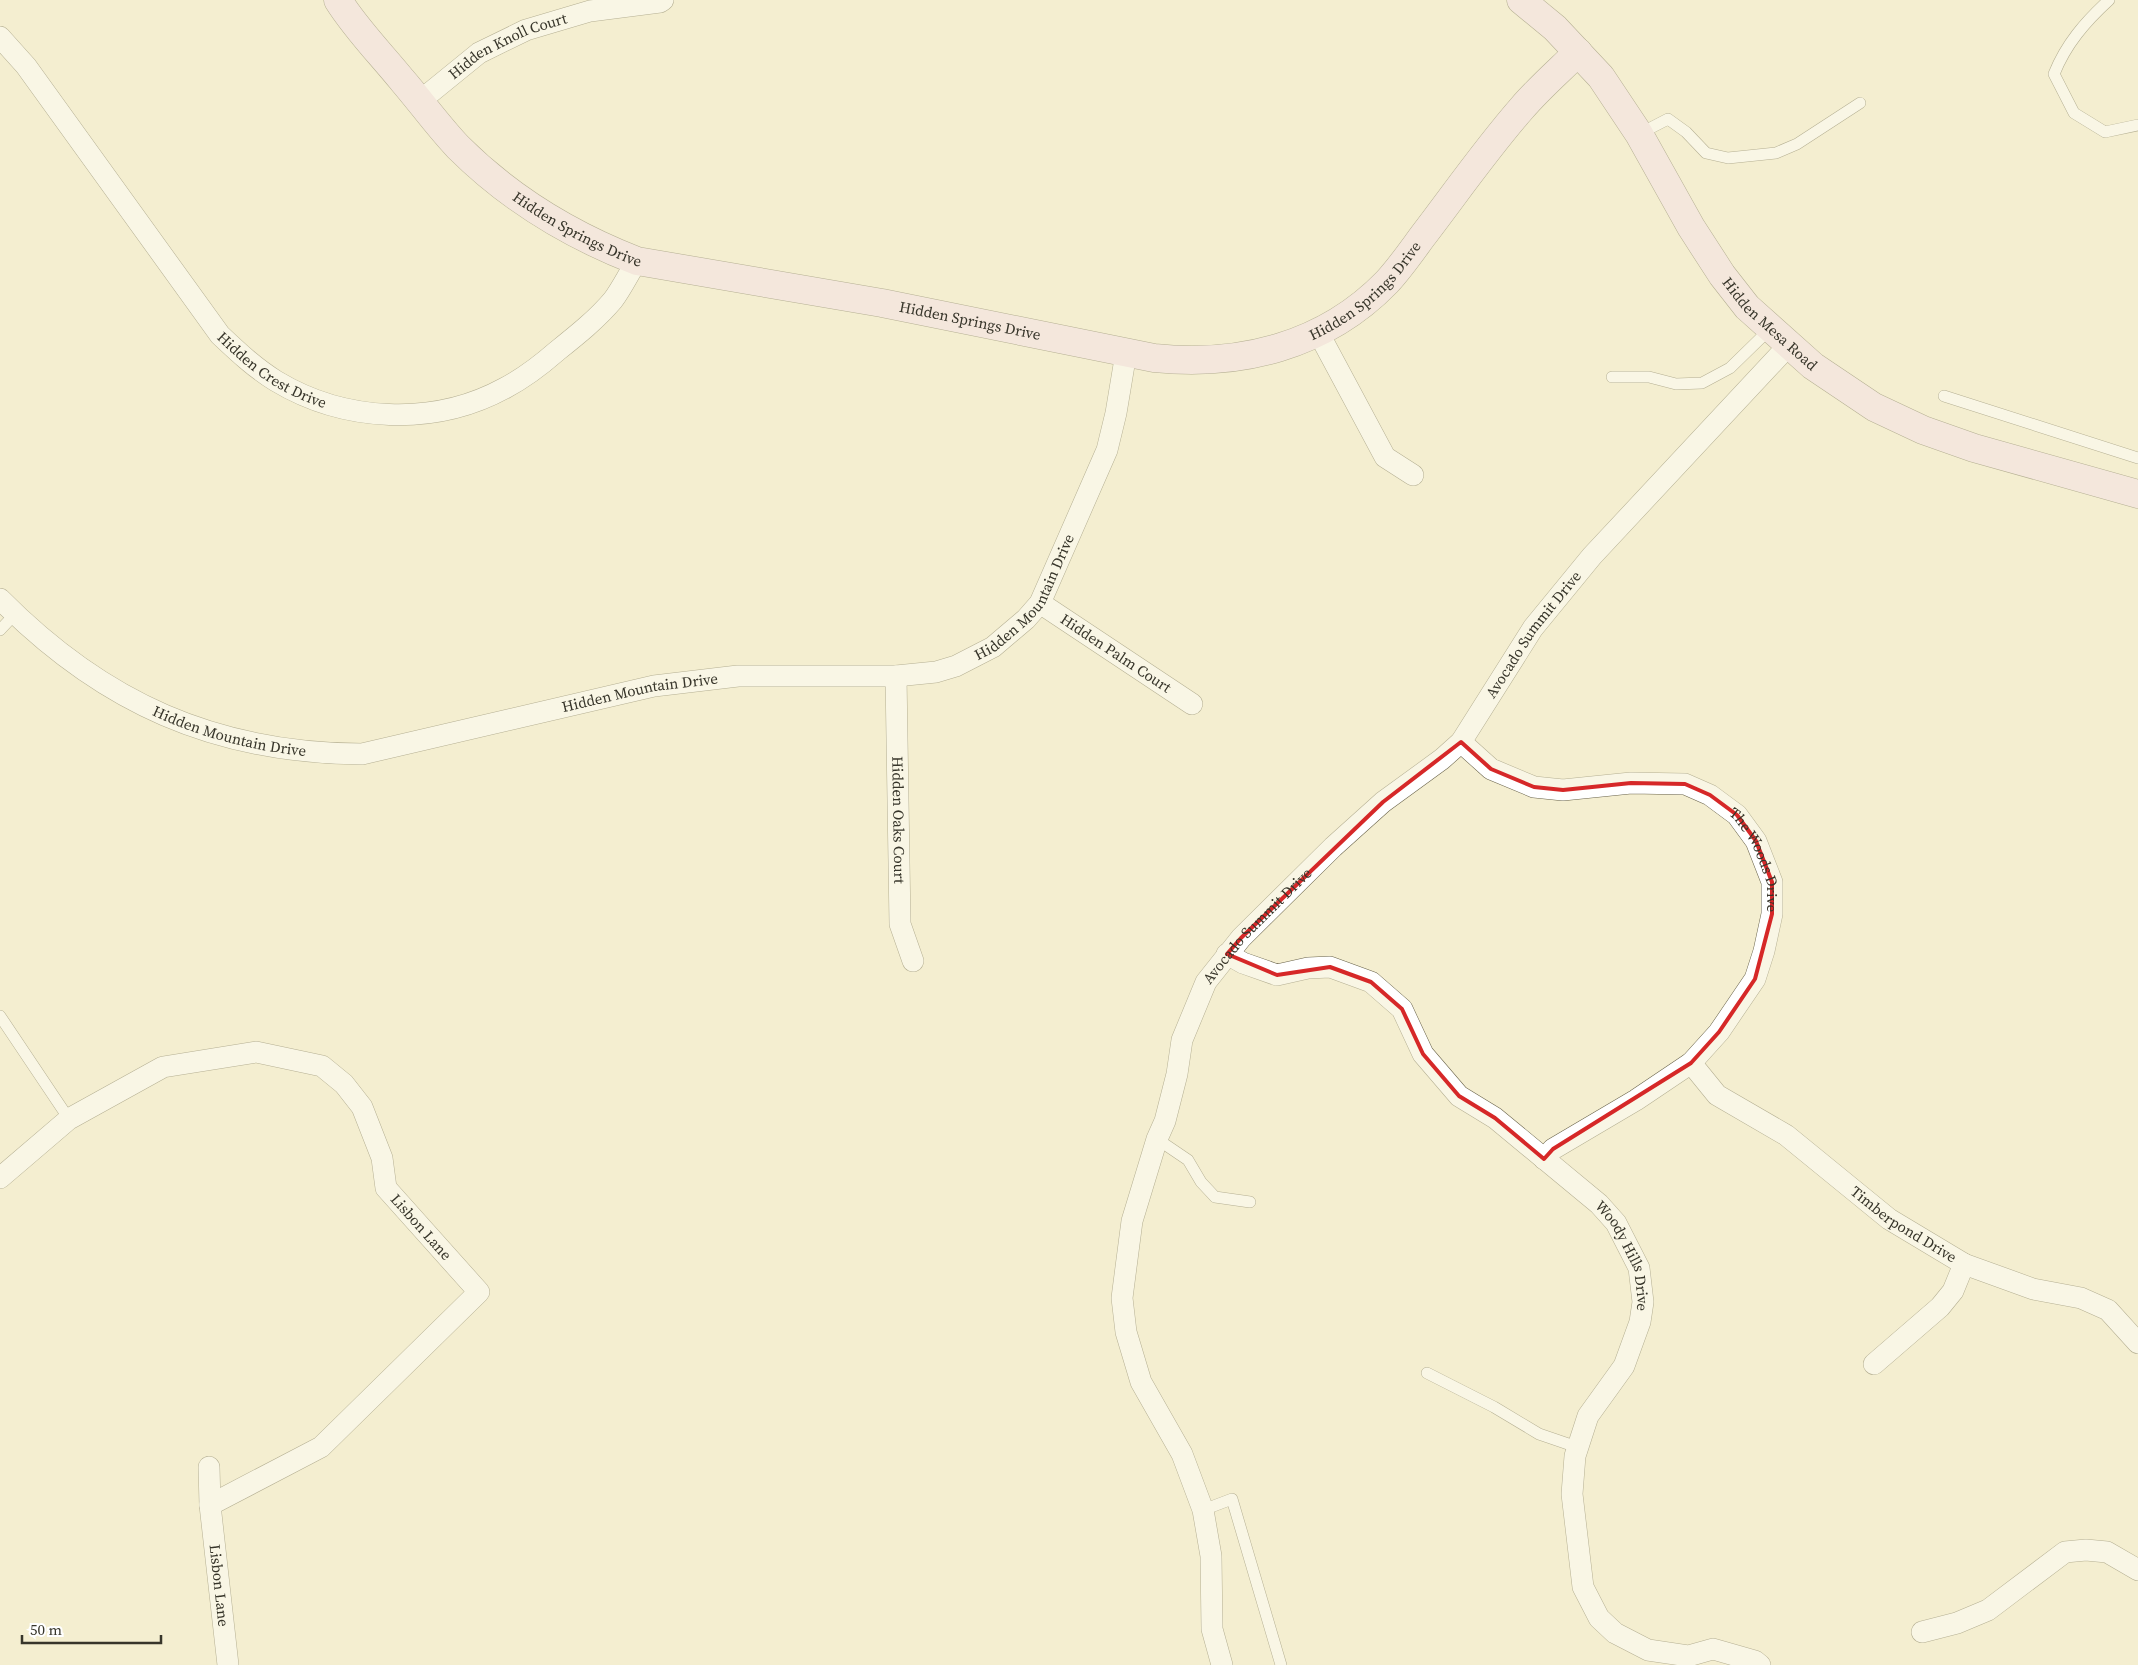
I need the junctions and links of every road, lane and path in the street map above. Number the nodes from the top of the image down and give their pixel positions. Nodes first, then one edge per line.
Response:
1 (338, 0) edge
2 (663, 0) edge
3 (1521, 0) edge
4 (2109, 0) edge
5 (0, 36) edge
6 (1578, 52) junction
7 (420, 101) junction
8 (1860, 103) dead end
9 (2138, 125) edge
10 (1639, 134) junction
11 (636, 260) junction
12 (1318, 332) junction
13 (1780, 337) junction
14 (1126, 353) junction
15 (1612, 377) dead end
16 (1944, 396) dead end
17 (2138, 458) edge
18 (1413, 475) dead end
19 (2138, 494) edge
20 (0, 599) edge
21 (1040, 603) junction
22 (15, 614) junction
23 (0, 630) edge
24 (896, 676) junction
25 (1192, 704) dead end
26 (1461, 742) junction
27 (1227, 954) junction
28 (913, 961) dead end
29 (0, 1016) edge
30 (1692, 1063) junction
31 (68, 1119) junction
32 (1157, 1138) junction
33 (1544, 1159) junction
34 (0, 1178) edge
35 (1250, 1202) dead end
36 (1964, 1264) junction
37 (2138, 1344) edge
38 (1874, 1364) dead end
39 (1427, 1373) dead end
40 (1577, 1447) junction
41 (209, 1467) dead end
42 (210, 1505) junction
43 (1202, 1510) junction
44 (2138, 1570) edge
45 (1922, 1632) dead end
46 (228, 1665) edge
47 (1222, 1665) edge
48 (1281, 1665) edge
49 (1760, 1665) edge

1 - 7 street, Hidden Springs Drive
2 - 7 street, Hidden Knoll Court
3 - 6 street, Hidden Mesa Road
4 - 9 lane
5 - 11 street, Hidden Crest Drive
6 - 10 street, Hidden Mesa Road
6 - 12 street, Hidden Springs Drive
7 - 11 street, Hidden Springs Drive
8 - 10 lane
10 - 13 street, Hidden Mesa Road
11 - 14 street, Hidden Springs Drive
12 - 14 street, Hidden Springs Drive
12 - 18 street
13 - 15 lane
13 - 19 street, Hidden Mesa Road
13 - 26 street, Avocado Summit Drive
14 - 21 street, Hidden Mountain Drive
16 - 17 lane
20 - 22 street, Hidden Mountain Drive
21 - 24 street, Hidden Mountain Drive
21 - 25 street, Hidden Palm Court
22 - 23 lane
22 - 24 street, Hidden Mountain Drive
24 - 28 street, Hidden Oaks Court
26 - 27 street, Avocado Summit Drive
26 - 30 street, The Woods Drive
27 - 32 street, Avocado Summit Drive
27 - 33 street, Woody Hills Drive
29 - 31 lane
30 - 33 street, The Woods Drive
30 - 36 street, Timberpond Drive
31 - 34 street, Lisbon Lane
31 - 42 street, Lisbon Lane
32 - 35 lane
32 - 43 street, Avocado Summit Drive
33 - 40 street, Woody Hills Drive
36 - 37 street, Timberpond Drive
36 - 38 street
39 - 40 lane
40 - 49 street, Woody Hills Drive
41 - 42 street, Lisbon Lane
42 - 46 street, Lisbon Lane
43 - 47 street, Avocado Summit Drive
43 - 48 lane
44 - 45 street

